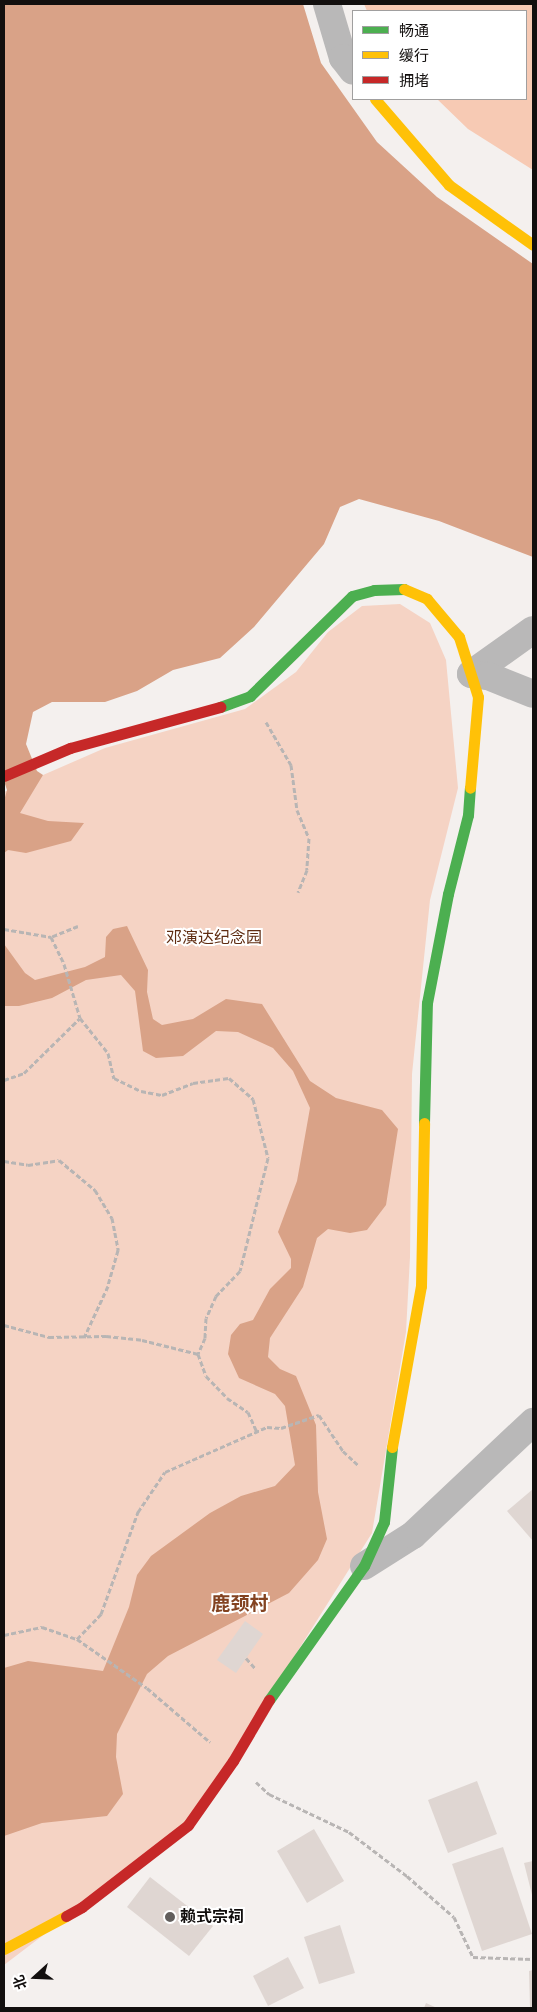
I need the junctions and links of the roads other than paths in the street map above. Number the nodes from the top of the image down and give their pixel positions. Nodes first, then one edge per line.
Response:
1 (327, 4) edge
2 (352, 70) edge
3 (376, 100) edge
4 (533, 245) edge
5 (533, 630) edge
6 (471, 674) junction
7 (533, 694) edge
8 (4, 776) edge
9 (533, 1422) edge
10 (364, 1566) junction
11 (4, 1949) edge

1 - 2 street
3 - 4 street
5 - 6 street
6 - 7 street
6 - 8 street
6 - 10 street
9 - 10 street
10 - 11 street

